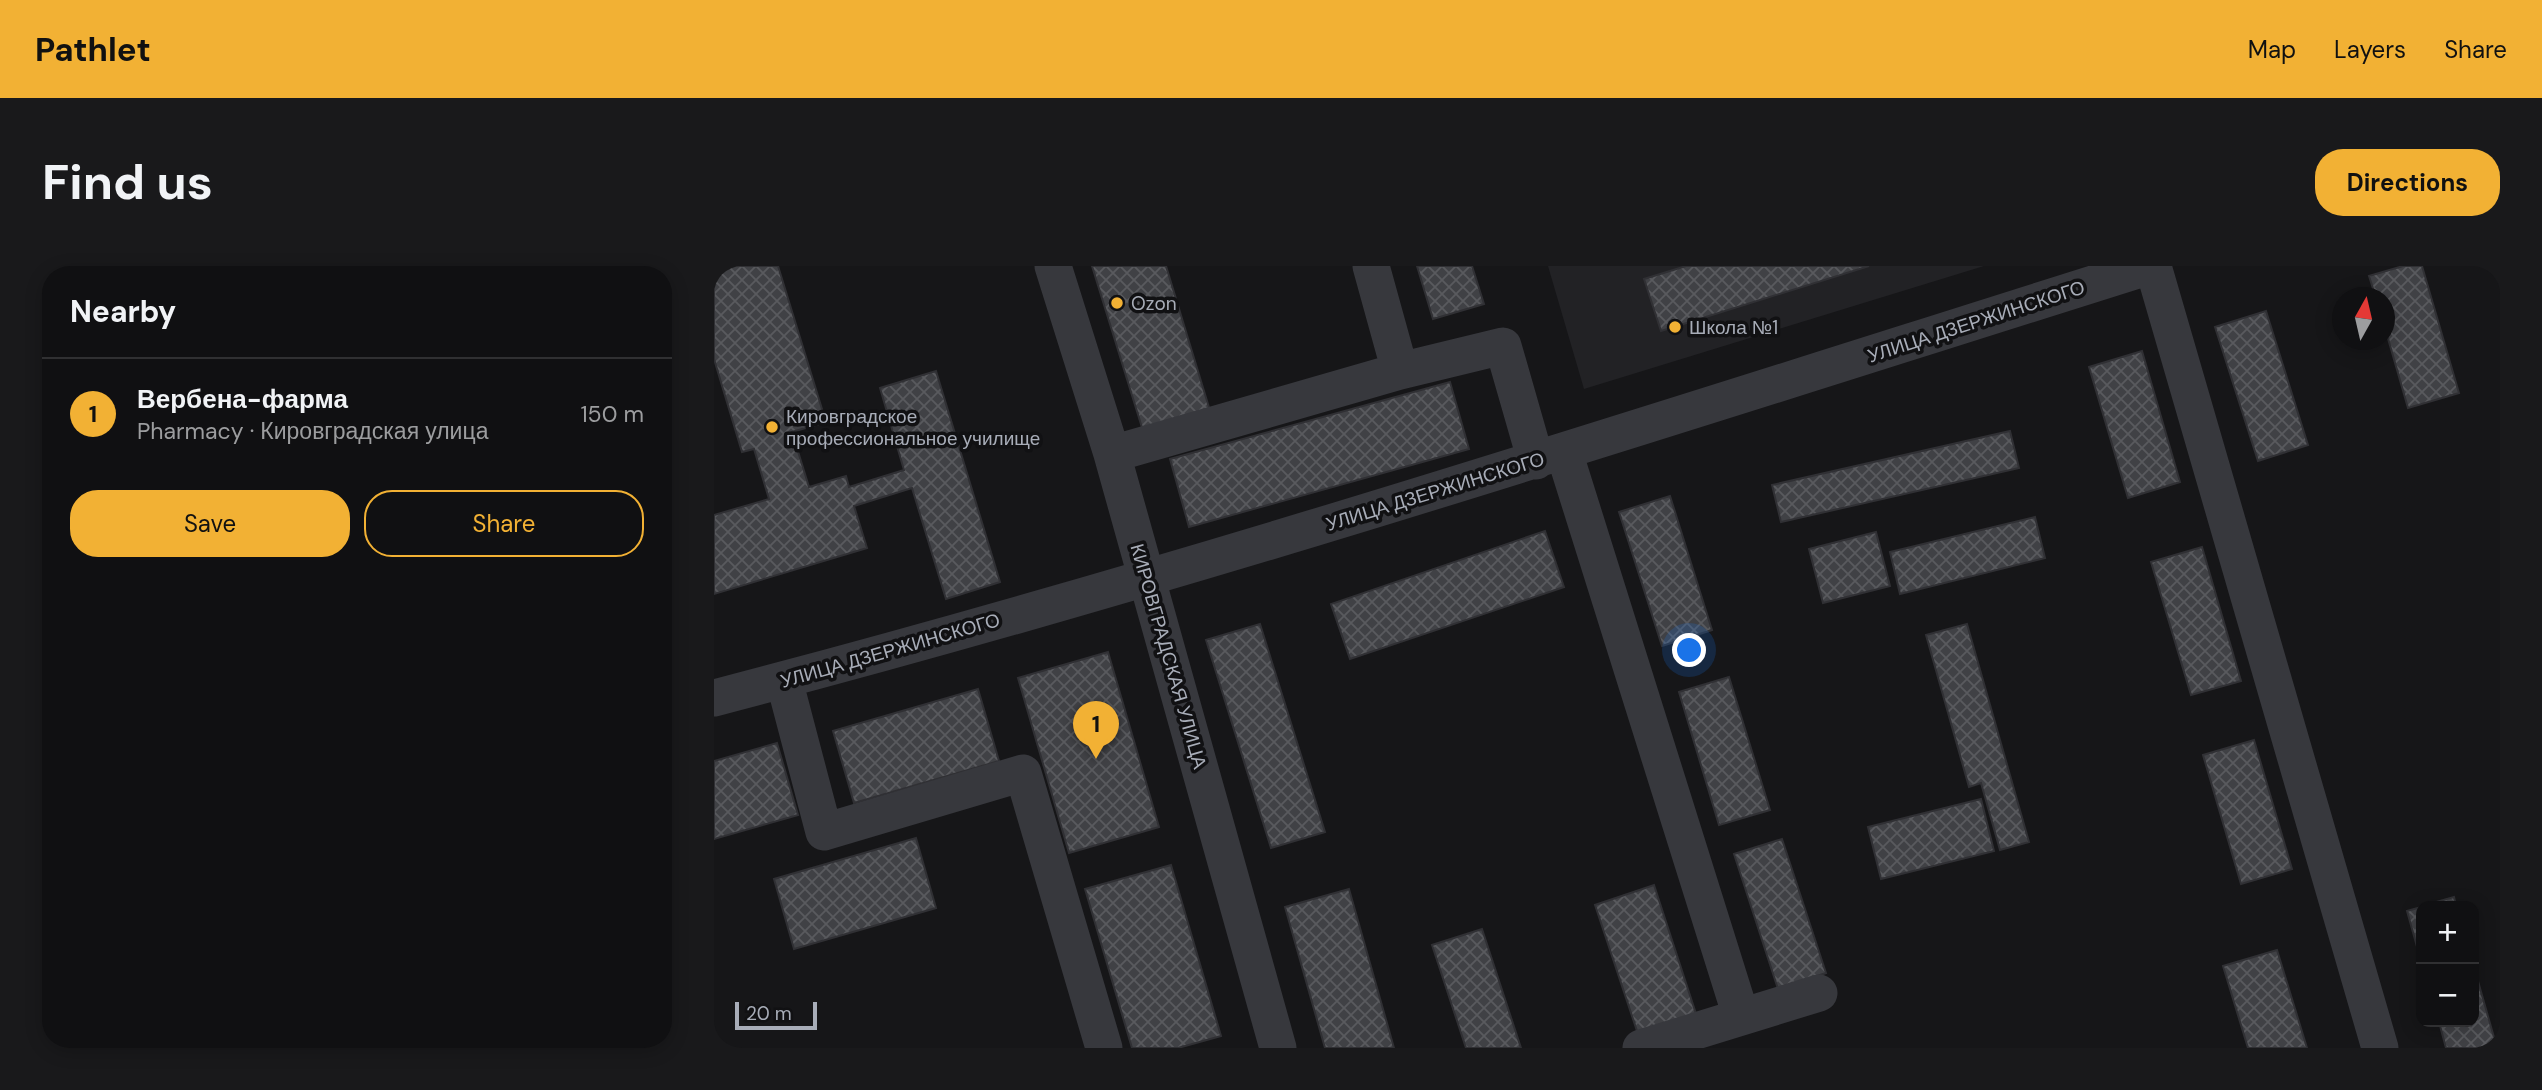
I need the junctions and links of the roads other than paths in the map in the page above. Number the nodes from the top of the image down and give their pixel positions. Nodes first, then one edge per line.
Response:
1 (1053, 266) edge
2 (1371, 266) edge
3 (2151, 266) edge
4 (2060, 279) edge
5 (1400, 370) junction
6 (1112, 454) junction
7 (1550, 456) junction
8 (1147, 577) junction
9 (784, 680) junction
10 (714, 698) edge
11 (1819, 993) dead end
12 (1741, 1016) junction
13 (1104, 1048) edge
14 (1279, 1048) edge
15 (1641, 1048) edge
16 (2380, 1048) edge

1 - 6 street, КИРОВГРАДСКАЯ УЛИЦА
2 - 5 street
3 - 4 street, УЛИЦА ДЗЕРЖИНСКОГО
3 - 16 street
4 - 7 street, УЛИЦА ДЗЕРЖИНСКОГО
5 - 6 street
5 - 7 street
6 - 8 street, КИРОВГРАДСКАЯ УЛИЦА
7 - 8 street, УЛИЦА ДЗЕРЖИНСКОГО
7 - 12 street
8 - 9 street, УЛИЦА ДЗЕРЖИНСКОГО
8 - 14 street, КИРОВГРАДСКАЯ УЛИЦА
9 - 10 street, УЛИЦА ДЗЕРЖИНСКОГО
9 - 13 street
11 - 12 street
12 - 15 street

